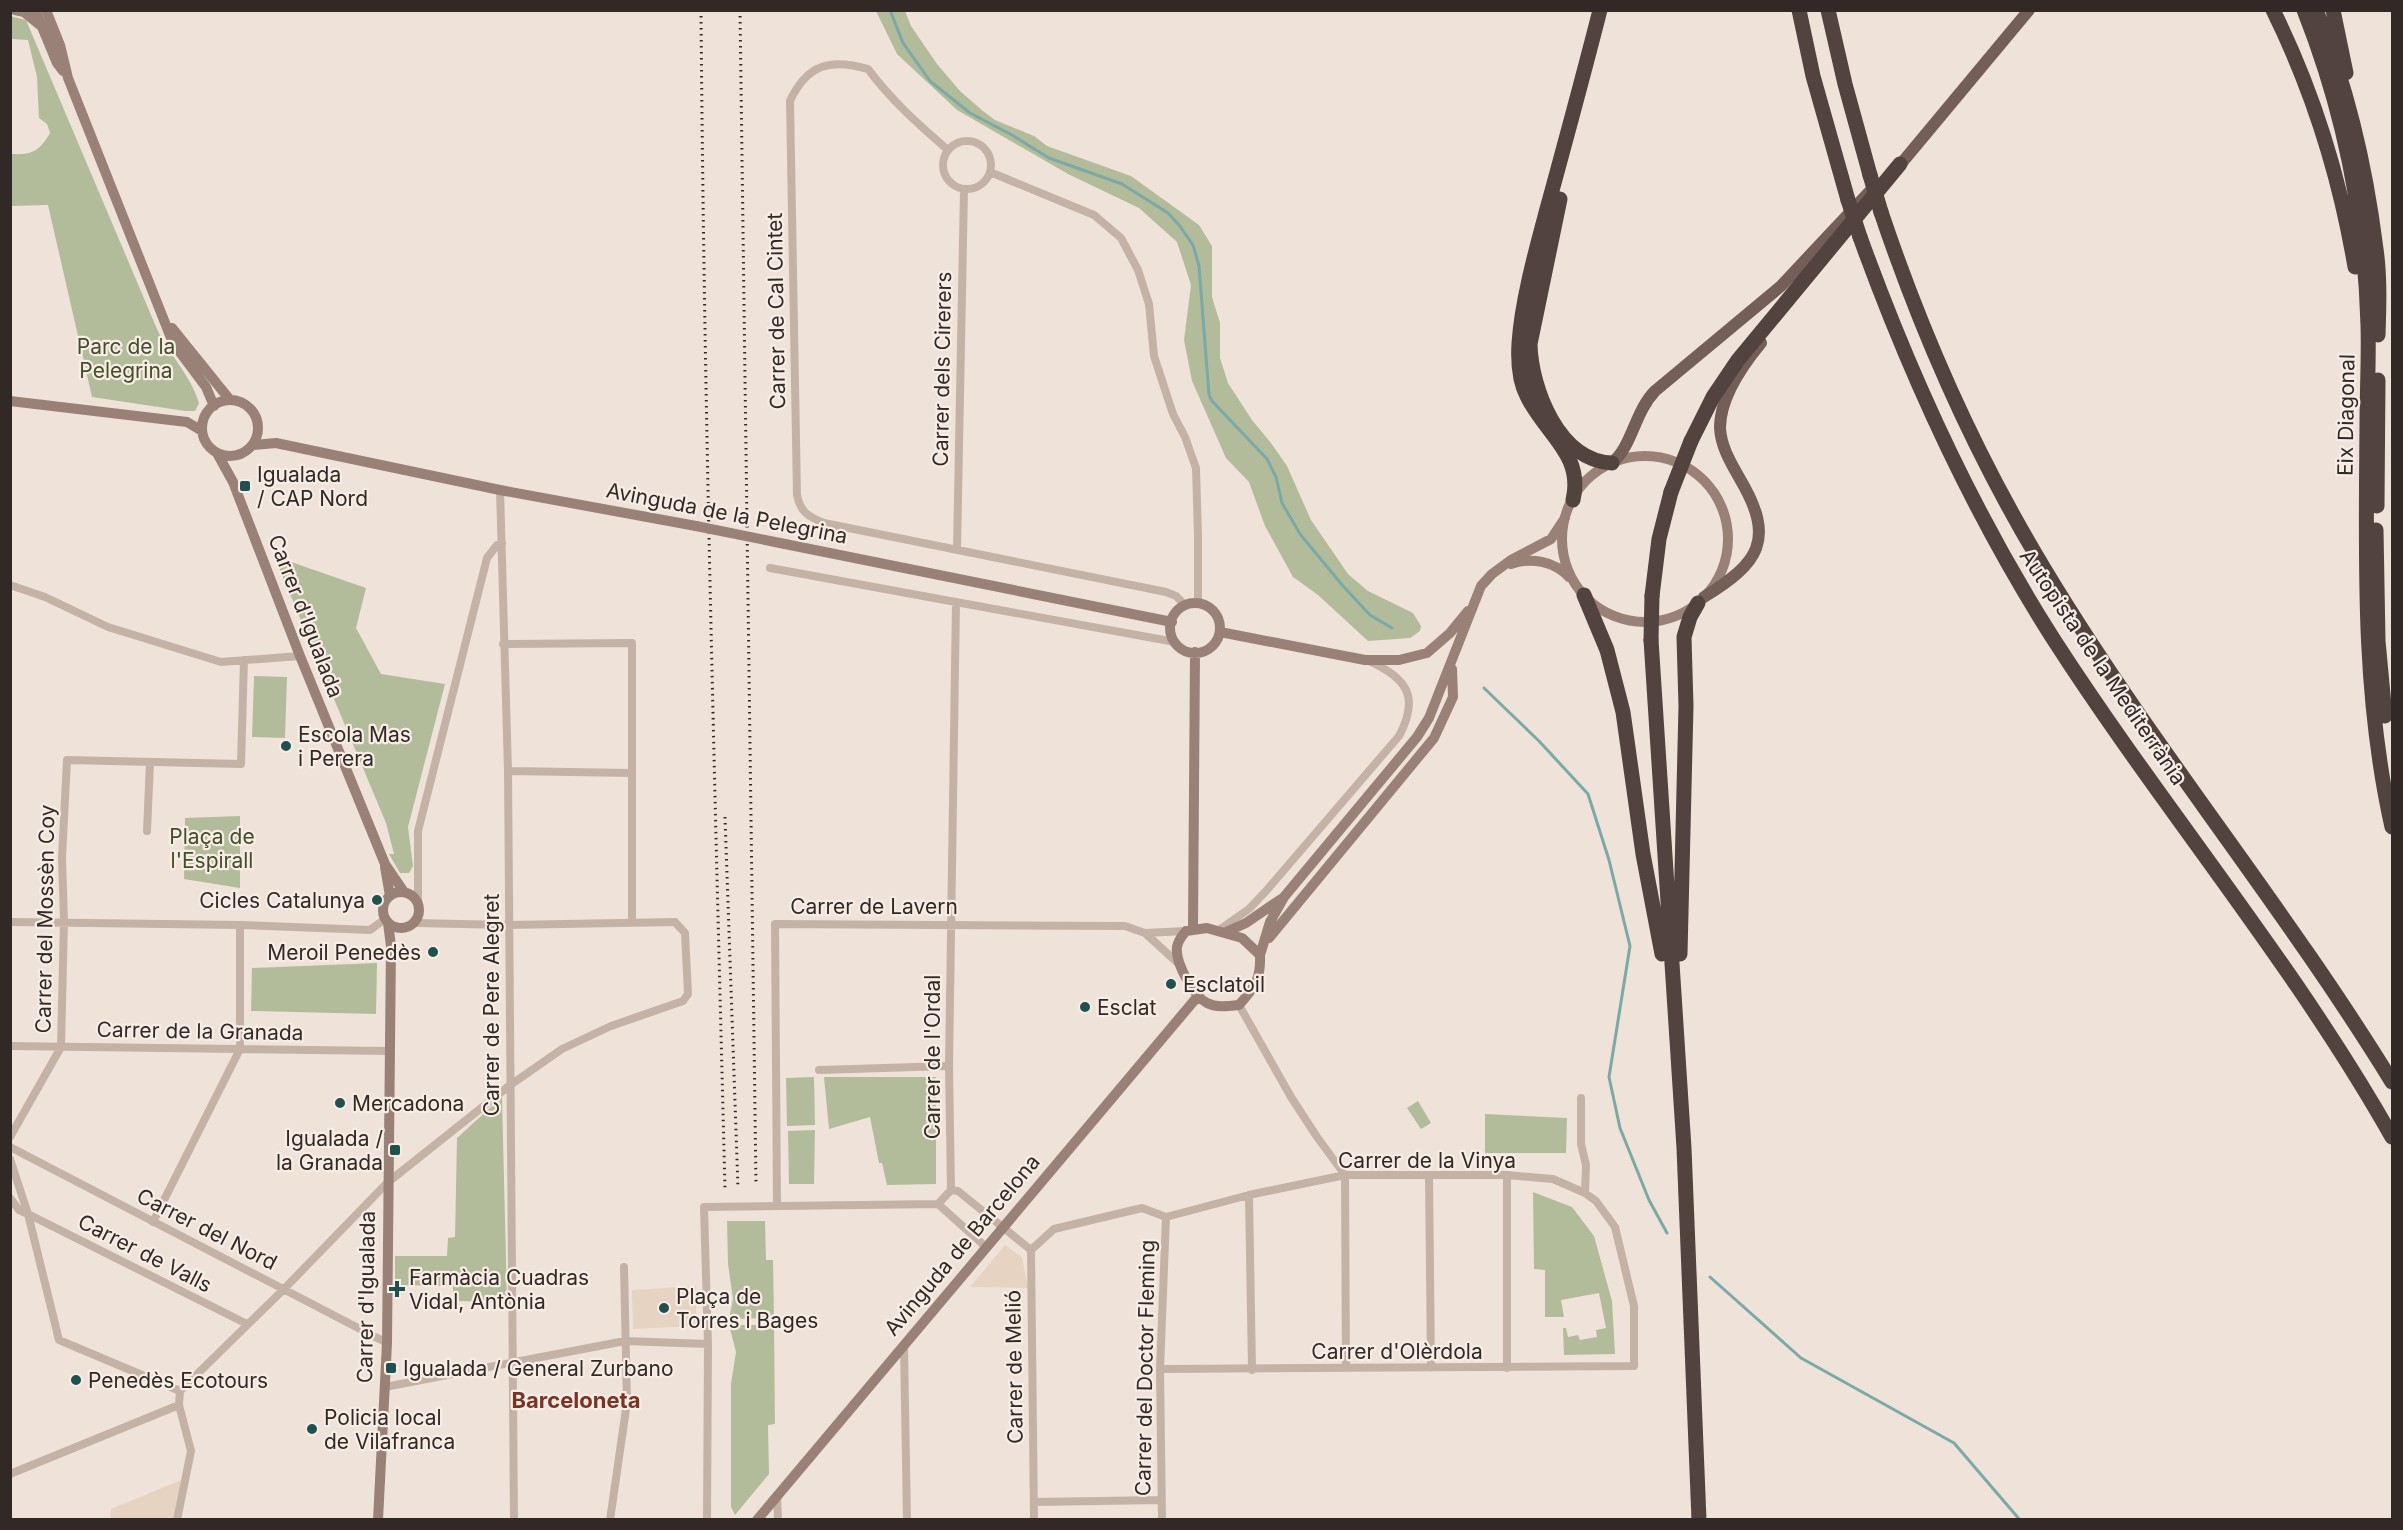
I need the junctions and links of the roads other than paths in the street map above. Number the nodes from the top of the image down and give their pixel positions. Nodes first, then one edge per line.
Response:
1 (15, 10) edge
2 (35, 10) edge
3 (1600, 10) edge
4 (1608, 10) edge
5 (1799, 10) edge
6 (1828, 10) edge
7 (2029, 10) edge
8 (2273, 10) edge
9 (2304, 10) edge
10 (2316, 10) edge
11 (2333, 10) edge
12 (46, 12) edge
13 (42, 28) junction
14 (68, 78) junction
15 (2347, 105) junction
16 (948, 150) junction
17 (1900, 164) junction
18 (990, 172) junction
19 (964, 190) junction
20 (164, 316) junction
21 (2368, 325) junction
22 (230, 400) junction
23 (10, 401) edge
24 (214, 405) junction
25 (205, 415) junction
26 (187, 422) junction
27 (258, 429) junction
28 (202, 431) junction
29 (276, 443) junction
30 (253, 445) junction
31 (217, 453) junction
32 (233, 456) junction
33 (1611, 463) junction
34 (233, 482) junction
35 (500, 490) junction
36 (1573, 500) junction
37 (808, 516) joint
38 (1565, 518) junction
39 (502, 543) junction
40 (957, 549) junction
41 (770, 568) dead end
42 (1500, 568) junction
43 (10, 585) edge
44 (1581, 591) junction
45 (1701, 600) junction
46 (956, 602) junction
47 (1197, 603) junction
48 (1474, 604) junction
49 (1185, 605) junction
50 (1172, 622) junction
51 (1220, 632) junction
52 (1175, 642) junction
53 (503, 644) junction
54 (1195, 652) junction
55 (300, 656) junction
56 (244, 660) junction
57 (1365, 660) junction
58 (1451, 666) junction
59 (150, 762) junction
60 (508, 771) junction
61 (632, 773) junction
62 (2392, 776) edge
63 (2392, 826) edge
64 (147, 831) dead end
65 (385, 864) junction
66 (418, 875) junction
67 (405, 892) junction
68 (390, 896) junction
69 (1284, 897) junction
70 (418, 903) junction
71 (64, 921) junction
72 (387, 921) junction
73 (10, 922) edge
74 (632, 922) junction
75 (415, 923) junction
76 (240, 925) junction
77 (508, 925) junction
78 (951, 925) junction
79 (399, 929) junction
80 (1190, 930) junction
81 (1223, 931) junction
82 (1145, 933) junction
83 (390, 946) junction
84 (1261, 952) junction
85 (1181, 966) junction
86 (1198, 996) junction
87 (1239, 1005) junction
88 (10, 1046) edge
89 (61, 1047) junction
90 (240, 1049) junction
91 (389, 1051) junction
92 (1678, 1062) junction
93 (949, 1066) junction
94 (819, 1070) dead end
95 (2392, 1082) edge
96 (509, 1086) junction
97 (1581, 1098) dead end
98 (10, 1137) edge
99 (2392, 1137) edge
100 (10, 1147) edge
101 (10, 1159) edge
102 (1345, 1175) junction
103 (1507, 1175) junction
104 (1429, 1176) junction
105 (387, 1183) junction
106 (951, 1190) junction
107 (1585, 1193) junction
108 (1249, 1195) junction
109 (10, 1198) edge
110 (938, 1204) junction
111 (777, 1205) junction
112 (28, 1214) junction
113 (1166, 1217) junction
114 (153, 1222) junction
115 (1003, 1228) junction
116 (986, 1247) junction
117 (1031, 1250) junction
118 (624, 1267) dead end
119 (284, 1289) junction
120 (246, 1324) junction
121 (625, 1341) junction
122 (387, 1343) junction
123 (904, 1343) junction
124 (708, 1344) junction
125 (513, 1362) junction
126 (1346, 1368) junction
127 (1431, 1368) junction
128 (1507, 1368) junction
129 (1160, 1369) junction
130 (1252, 1370) junction
131 (385, 1387) junction
132 (180, 1391) junction
133 (179, 1405) junction
134 (10, 1473) edge
135 (777, 1496) junction
136 (1161, 1500) junction
137 (1034, 1502) junction
138 (177, 1520) edge
139 (378, 1520) edge
140 (514, 1520) edge
141 (610, 1520) edge
142 (708, 1520) edge
143 (757, 1520) edge
144 (778, 1520) edge
145 (907, 1520) edge
146 (1034, 1520) edge
147 (1162, 1520) edge
148 (1699, 1520) edge

1 - 13 street
2 - 13 street
3 - 36 highway
4 - 33 highway
5 - 99 highway, Autopista de la Mediterrània, bridge
6 - 95 highway, Autopista de la Mediterrània, bridge
7 - 17 main road
8 - 21 highway
9 - 21 highway, Eix Diagonal
10 - 15 highway, Eix Diagonal
11 - 15 highway
12 - 14 street
13 - 14 street
14 - 20 street
15 - 62 highway, Eix Diagonal
16 - 18 street
16 - 19 street
16 - 37 street, Carrer de Cal Cintet
17 - 33 main road
17 - 45 main road
17 - 92 highway, bridge
18 - 19 street
18 - 47 street
19 - 40 street, Carrer dels Cirerers
20 - 22 street
20 - 24 street
21 - 63 highway, Eix Diagonal
22 - 24 street
22 - 27 street, Avinguda de la Pelegrina
23 - 26 street
24 - 25 street
25 - 26 street
25 - 28 street
26 - 28 street
27 - 29 street, Avinguda de la Pelegrina
27 - 30 street
28 - 31 street
29 - 30 street, Avinguda de la Pelegrina
29 - 35 street, Avinguda de la Pelegrina
30 - 32 street, Avinguda de la Pelegrina
31 - 32 street
31 - 34 street, Carrer d'Igualada
32 - 34 street, Carrer d'Igualada
33 - 36 street
33 - 45 street
34 - 55 street, Carrer d'Igualada
35 - 39 street, Carrer de Pere Alegret
35 - 50 street, Avinguda de la Pelegrina, bridge
36 - 38 street
37 - 40 street, Avinguda de la Pelegrina
38 - 42 street
38 - 44 street
39 - 53 street, Carrer de Pere Alegret
39 - 66 street
40 - 49 street, Avinguda de la Pelegrina
41 - 46 street
42 - 44 street
42 - 48 street
43 - 56 street
44 - 45 street
44 - 92 highway
45 - 92 highway
46 - 52 street
46 - 78 street, Carrer de l'Ordal
47 - 49 street
47 - 51 street
48 - 57 street
48 - 58 street
49 - 50 street
50 - 52 street
51 - 54 street
51 - 57 street
52 - 54 street
53 - 60 street, Carrer de Pere Alegret
53 - 61 street
54 - 80 street
55 - 56 street
55 - 65 street, Carrer d'Igualada
56 - 59 street
57 - 81 street
58 - 69 street
58 - 84 street
59 - 64 street
59 - 71 street, Carrer del Mossèn Coy
60 - 61 street
60 - 77 street, Carrer de Pere Alegret
61 - 74 street
65 - 67 street, Carrer d'Igualada
65 - 68 street, Carrer d'Igualada
66 - 67 street
66 - 70 street
67 - 68 street
67 - 70 street
68 - 72 street
69 - 81 street
69 - 84 street
70 - 75 street
71 - 73 street
71 - 76 street
71 - 89 street, Carrer del Mossèn Coy
72 - 76 street
72 - 79 street
72 - 83 street
74 - 77 street
74 - 96 street
75 - 77 street
75 - 79 street
76 - 90 street
77 - 96 street, Carrer de Pere Alegret
78 - 82 street, Carrer de Lavern
78 - 93 street, Carrer de l'Ordal
78 - 111 street, Carrer de Lavern
79 - 83 street
80 - 81 street
80 - 82 street, Carrer de Lavern
80 - 85 street
81 - 84 street
82 - 85 street, Carrer de Lavern
83 - 91 street
84 - 87 street
85 - 86 street
86 - 87 street
86 - 115 street, Avinguda de Barcelona
87 - 102 street
88 - 89 street, Carrer de la Granada
89 - 90 street, Carrer de la Granada
89 - 98 street, Carrer del Mossèn Coy
90 - 91 street, Carrer de la Granada
90 - 114 street
91 - 105 street, Carrer d'Igualada
92 - 148 highway
93 - 94 street
93 - 106 street, Carrer de l'Ordal
96 - 105 street
96 - 125 street, Carrer de Pere Alegret
97 - 107 street
100 - 114 street, Carrer del Nord
101 - 112 street
102 - 104 street, Carrer de la Vinya
102 - 108 street, Carrer de la Vinya
102 - 126 street
103 - 104 street, Carrer de la Vinya
103 - 107 street, Carrer de la Vinya
103 - 128 street
104 - 127 street
105 - 119 street
105 - 122 street, Carrer d'Igualada
106 - 110 street
106 - 115 street
107 - 128 street, Carrer d'Olèrdola
108 - 113 street, Carrer de la Vinya
108 - 130 street
109 - 112 street, Carrer de Valls
110 - 111 street
110 - 116 street
111 - 124 street
112 - 120 street, Carrer de Valls
112 - 132 street
113 - 117 street
113 - 129 street, Carrer del Doctor Fleming
114 - 119 street, Carrer del Nord
115 - 116 street, Avinguda de Barcelona
115 - 117 street
116 - 123 street, Avinguda de Barcelona
117 - 137 street, Carrer de Melió
118 - 121 street
119 - 120 street
119 - 122 street, Carrer del Nord
120 - 132 street
121 - 124 street
121 - 125 street
121 - 141 street
122 - 131 street, Carrer d'Igualada
123 - 135 street, Avinguda de Barcelona
123 - 145 street
124 - 142 street
125 - 131 street
125 - 140 street, Carrer de Pere Alegret
126 - 127 street, Carrer d'Olèrdola
126 - 130 street, Carrer d'Olèrdola
127 - 128 street, Carrer d'Olèrdola
129 - 130 street, Carrer d'Olèrdola
129 - 136 street, Carrer del Doctor Fleming
131 - 139 street, Carrer d'Igualada
132 - 133 street
133 - 134 street
133 - 138 street
135 - 143 street, Avinguda de Barcelona
135 - 144 street
136 - 137 street
136 - 147 street, Carrer del Doctor Fleming
137 - 146 street, Carrer de Melió

